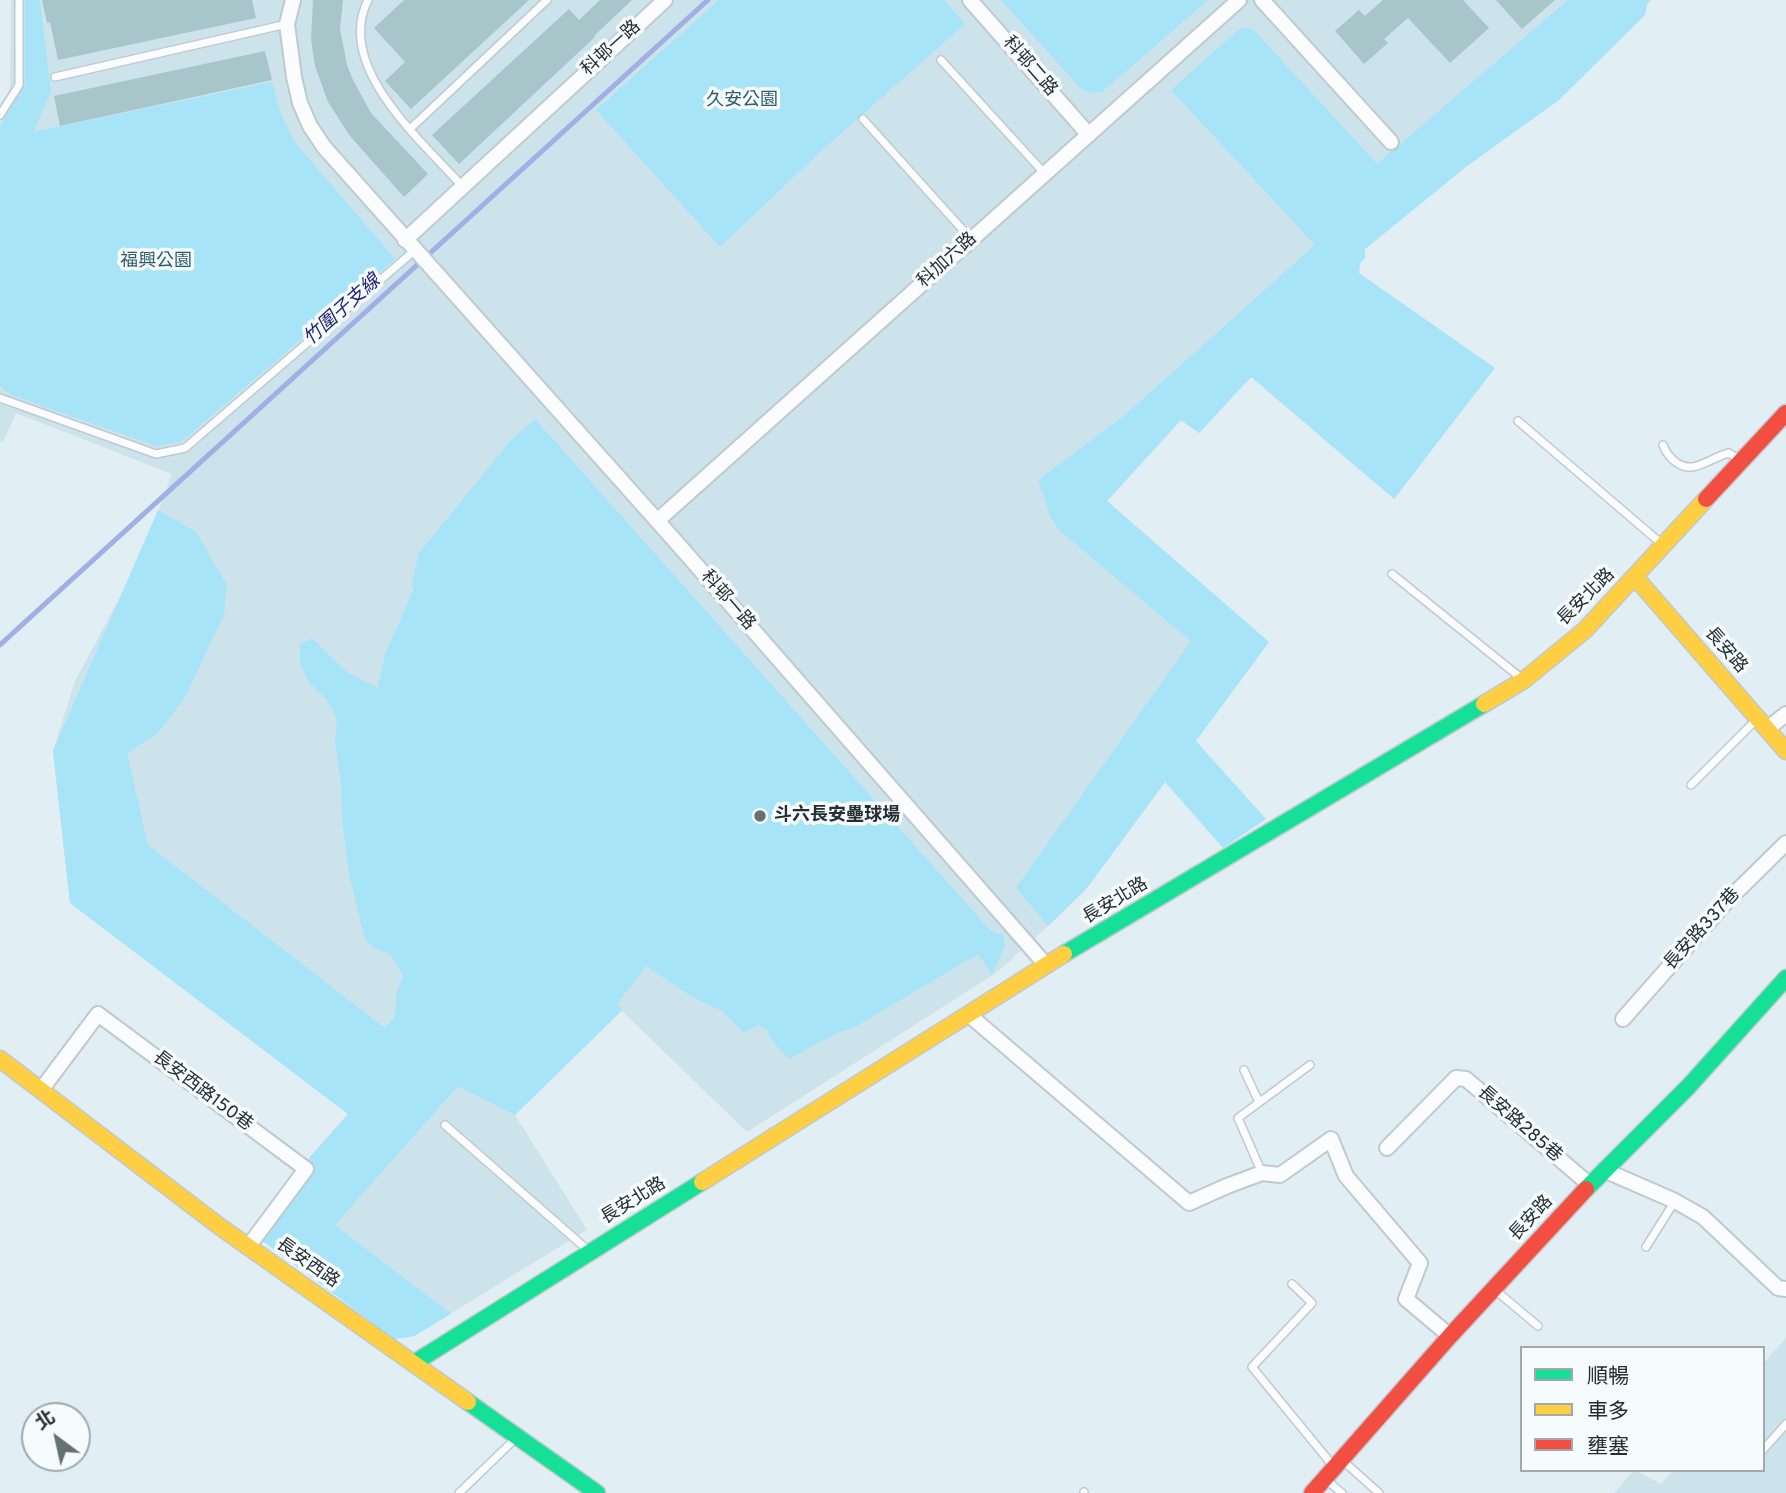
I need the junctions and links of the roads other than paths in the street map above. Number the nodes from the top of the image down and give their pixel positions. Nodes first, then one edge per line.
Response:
1 (19, 0) edge
2 (293, 0) edge
3 (547, 0) edge
4 (665, 0) edge
5 (970, 0) edge
6 (1240, 0) edge
7 (1262, 0) edge
8 (368, 3) edge
9 (287, 24) junction
10 (940, 60) dead end
11 (55, 77) dead end
12 (0, 116) edge
13 (863, 119) dead end
14 (410, 130) junction
15 (1089, 135) junction
16 (1391, 142) dead end
17 (1045, 174) junction
18 (462, 186) junction
19 (971, 240) junction
20 (410, 245) junction
21 (0, 398) edge
22 (1786, 413) edge
23 (1518, 421) dead end
24 (1663, 445) dead end
25 (1742, 461) junction
26 (657, 521) junction
27 (1664, 546) junction
28 (1392, 574) dead end
29 (1635, 577) junction
30 (1524, 680) junction
31 (1786, 714) edge
32 (1762, 724) junction
33 (1786, 751) edge
34 (1691, 785) dead end
35 (1786, 843) edge
36 (1046, 965) junction
37 (1786, 978) edge
38 (968, 1014) junction
39 (1623, 1019) dead end
40 (0, 1059) edge
41 (1310, 1065) dead end
42 (1244, 1070) dead end
43 (41, 1090) junction
44 (1259, 1102) junction
45 (445, 1125) dead end
46 (1387, 1148) dead end
47 (1604, 1170) junction
48 (1262, 1173) junction
49 (1590, 1185) junction
50 (1675, 1200) junction
51 (248, 1247) junction
52 (1646, 1247) dead end
53 (590, 1253) junction
54 (1292, 1284) dead end
55 (1494, 1289) junction
56 (1786, 1289) edge
57 (1538, 1326) dead end
58 (1450, 1336) junction
59 (414, 1363) junction
60 (1786, 1424) edge
61 (516, 1438) junction
62 (1765, 1448) edge
63 (1334, 1469) junction
64 (459, 1493) edge
65 (597, 1493) edge
66 (1312, 1493) edge
67 (1342, 1493) edge
68 (1379, 1493) edge

1 - 12 lane
2 - 9 street, 科邨一路
3 - 14 lane
4 - 18 street, 科邨一路
5 - 15 street, 科邨二路
6 - 15 street, 科加六路
7 - 16 street
8 - 14 lane
9 - 11 lane
9 - 20 street, 科邨一路
10 - 17 lane
13 - 19 lane
14 - 18 lane
15 - 17 street, 科加六路
17 - 19 street, 科加六路
18 - 20 street, 科邨一路
19 - 26 street, 科加六路
20 - 21 lane
20 - 26 street, 科邨一路
22 - 25 street, 長安北路
23 - 27 lane
24 - 25 lane
25 - 27 street, 長安北路
26 - 36 street, 科邨一路
27 - 29 street, 長安北路
28 - 30 lane
29 - 30 street, 長安北路
29 - 32 street, 長安路
30 - 36 street, 長安北路
31 - 32 street
32 - 33 street, 長安路
32 - 34 lane
35 - 39 street, 長安路337巷
36 - 38 street, 長安北路
37 - 47 street, 長安路
38 - 48 street
38 - 53 street, 長安北路
40 - 43 street, 長安西路
41 - 44 lane
42 - 44 lane
43 - 51 street, 長安西路
43 - 51 street, 長安西路150巷
44 - 48 lane
45 - 53 lane
46 - 49 street, 長安路285巷
47 - 49 street, 長安路
47 - 50 street
48 - 58 street
49 - 55 street, 長安路
50 - 52 lane
50 - 56 street
51 - 59 street, 長安西路
53 - 59 street, 長安北路
54 - 63 lane
55 - 57 lane
55 - 58 street, 長安路
58 - 63 street, 長安路
59 - 61 street, 長安西路
60 - 62 lane
61 - 64 lane
61 - 65 street, 長安西路
63 - 66 street, 長安路
63 - 67 lane
63 - 68 lane

